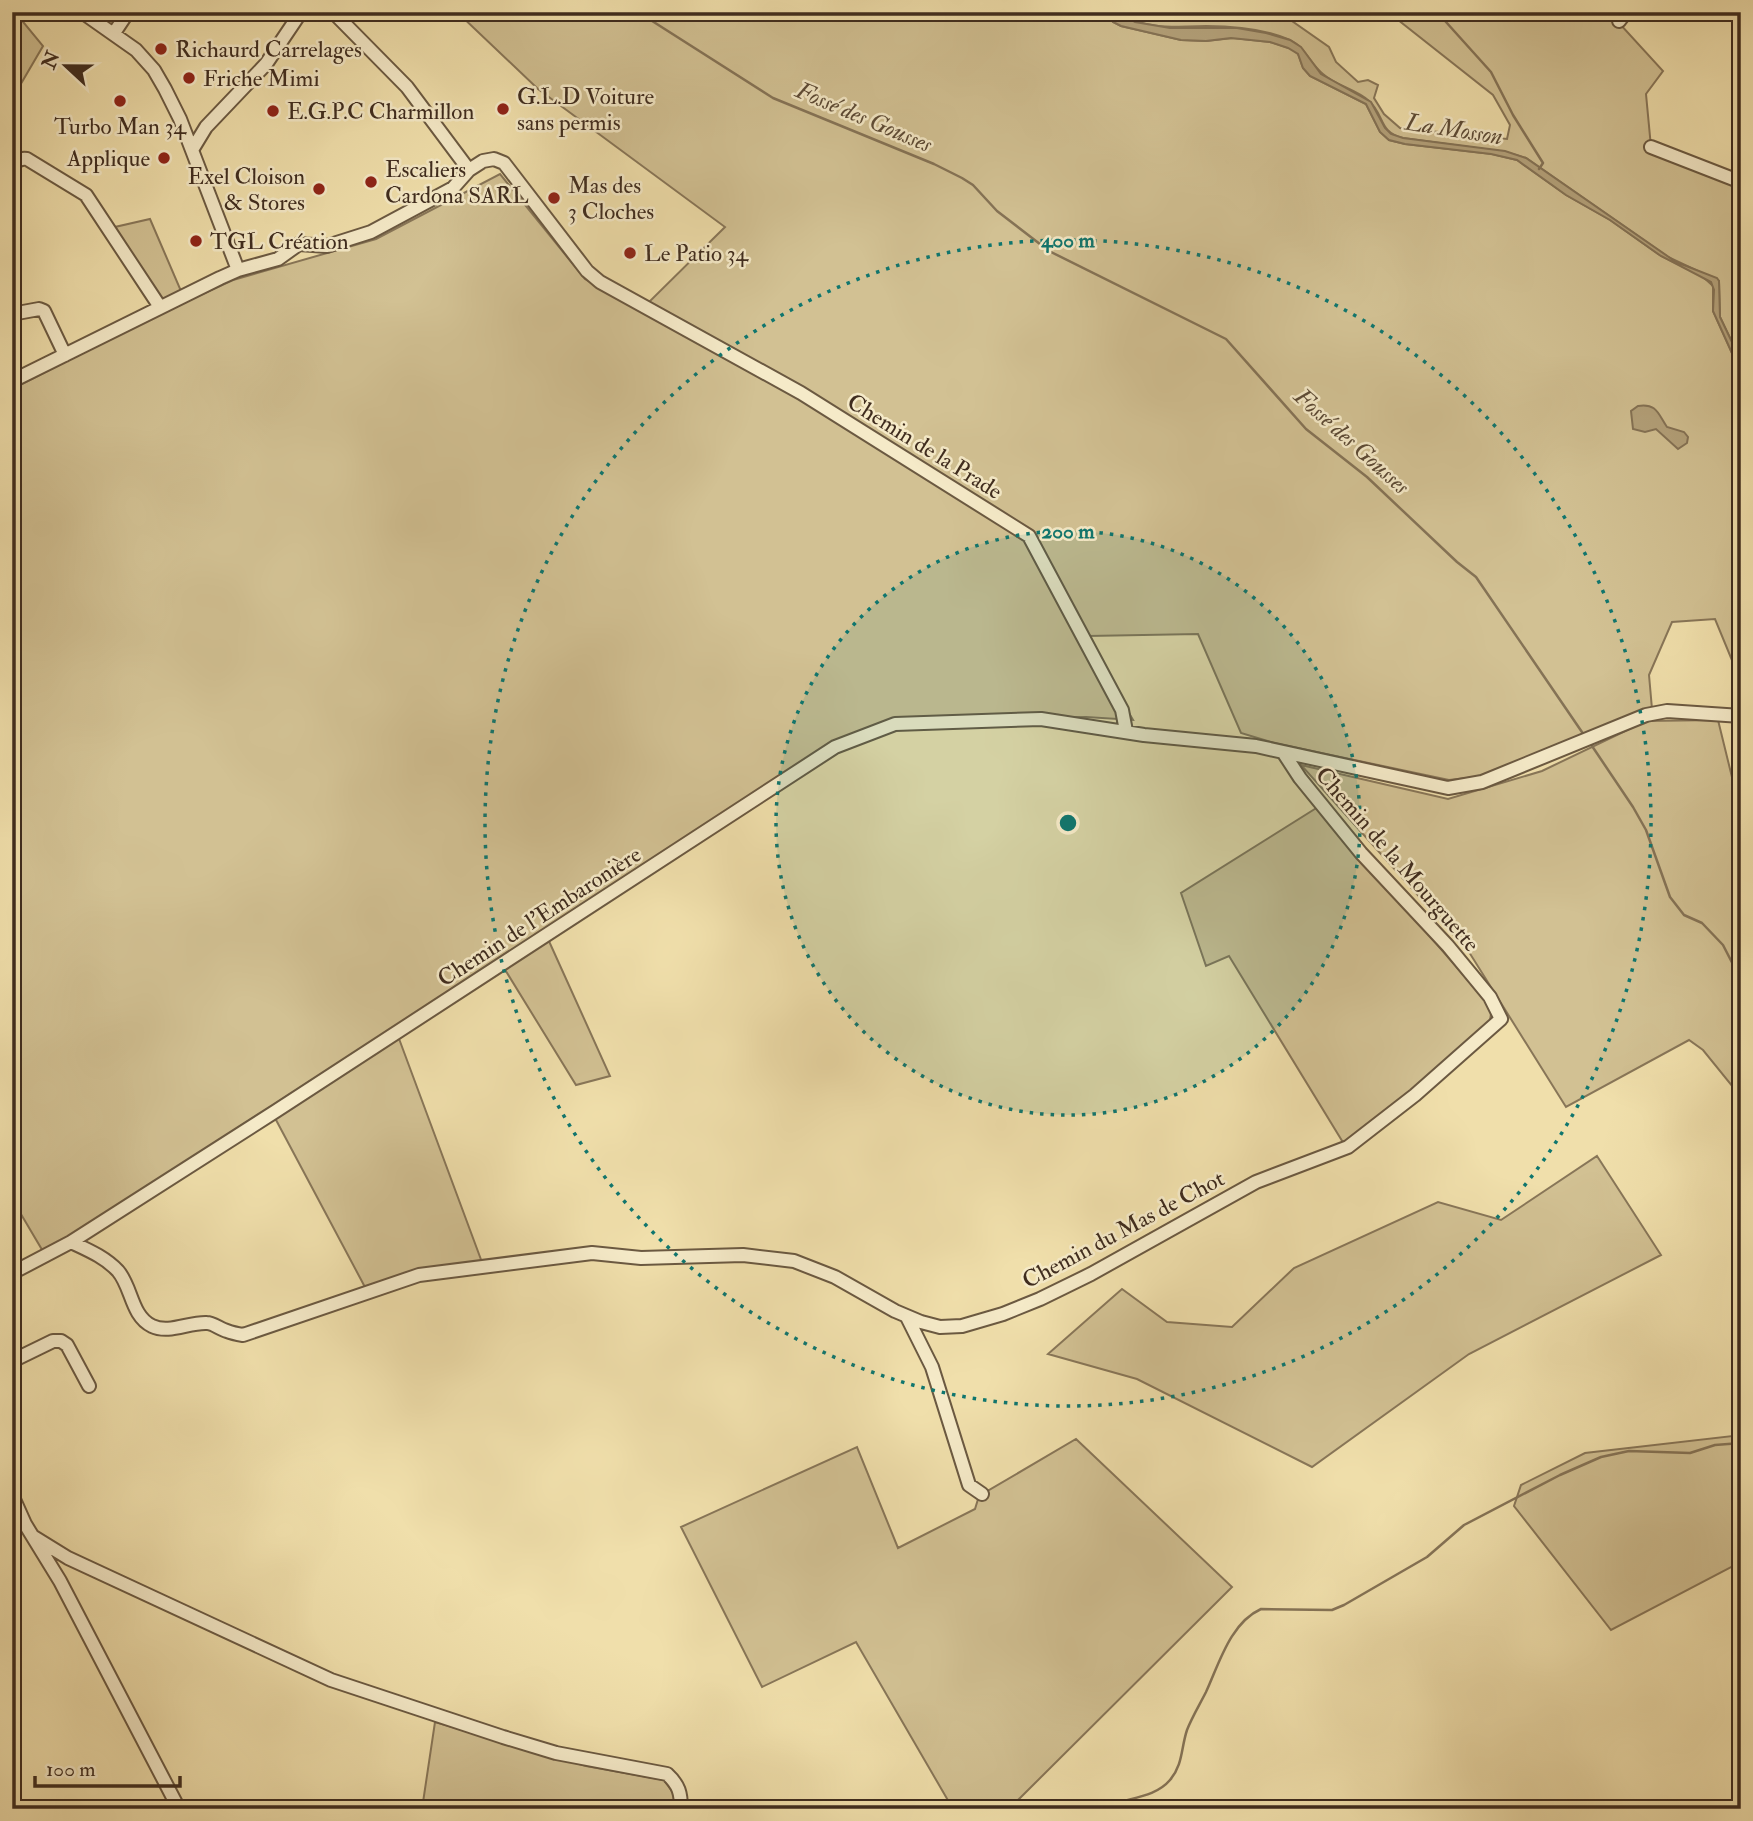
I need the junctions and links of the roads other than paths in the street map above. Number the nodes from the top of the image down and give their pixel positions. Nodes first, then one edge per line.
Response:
1 (82, 12) edge
2 (128, 12) edge
3 (301, 12) edge
4 (332, 12) edge
5 (114, 33) junction
6 (183, 127) junction
7 (206, 127) junction
8 (1651, 148) dead end
9 (192, 150) junction
10 (13, 166) edge
11 (468, 170) junction
12 (1741, 182) edge
13 (238, 270) junction
14 (160, 307) junction
15 (12, 314) edge
16 (65, 355) junction
17 (12, 381) edge
18 (1741, 716) edge
19 (1126, 731) junction
20 (1283, 752) junction
21 (1501, 1019) joint
22 (71, 1242) junction
23 (12, 1273) edge
24 (907, 1317) junction
25 (12, 1361) edge
26 (89, 1386) dead end
27 (982, 1494) dead end
28 (12, 1495) edge
29 (34, 1536) junction
30 (68, 1558) junction
31 (60, 1581) junction
32 (681, 1803) edge
33 (179, 1809) edge

1 - 5 street
2 - 5 street
3 - 7 street
4 - 11 street
5 - 6 street
6 - 7 street
6 - 9 street
7 - 9 street
8 - 12 street
9 - 13 street
10 - 14 street
11 - 13 street
11 - 19 street, Chemin de la Prade
13 - 14 street
14 - 16 street
15 - 16 street
16 - 17 street
18 - 20 street
19 - 20 street
19 - 22 street, Chemin de l'Embaronière
20 - 21 street, Chemin de la Mourguette
21 - 24 street, Chemin du Mas de Chot
22 - 23 street, Chemin de l'Embaronière
22 - 24 street, Chemin du Mas de Chot
24 - 27 street
25 - 26 street
28 - 29 street
29 - 30 street
29 - 31 street
30 - 31 street
30 - 32 street
31 - 33 street

